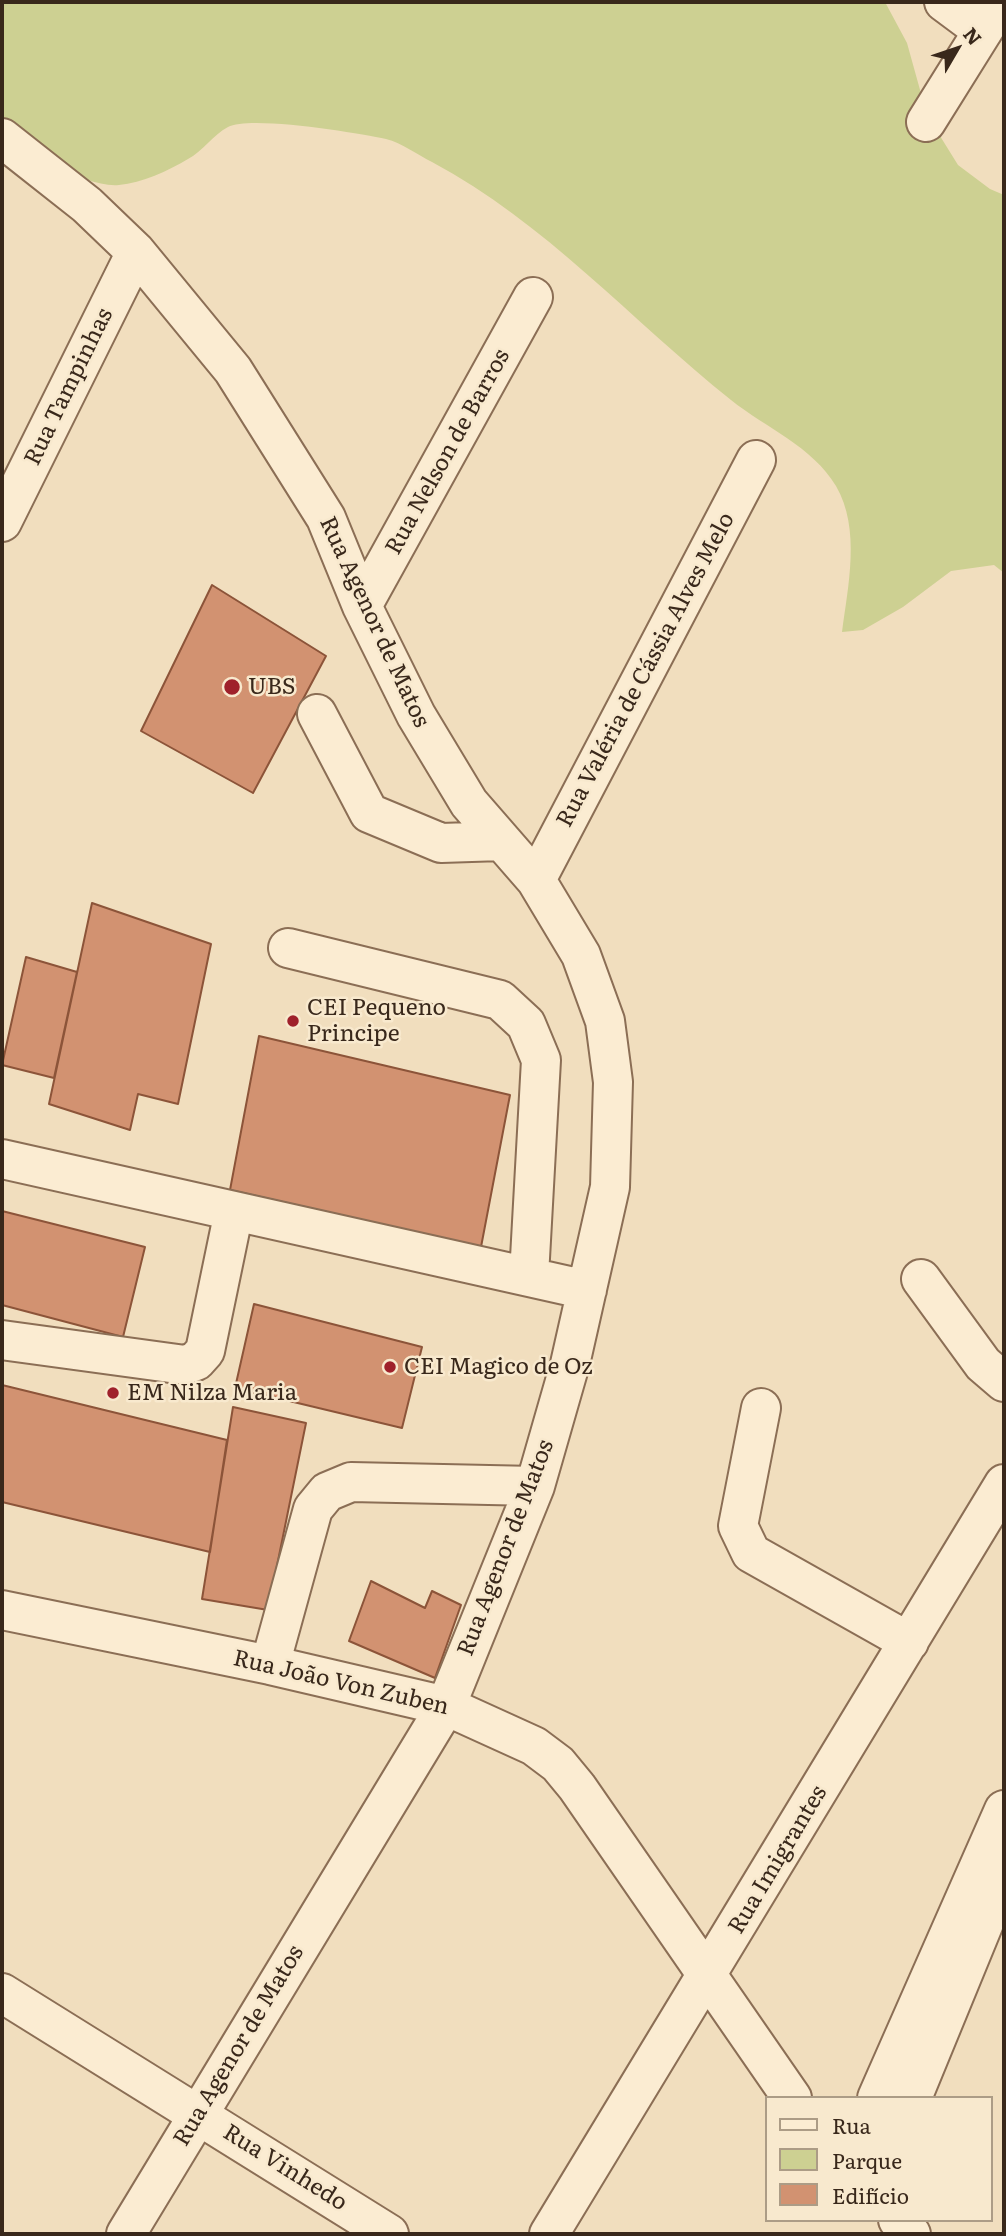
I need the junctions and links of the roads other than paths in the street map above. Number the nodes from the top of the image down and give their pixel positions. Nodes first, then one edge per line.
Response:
1 (944, 2) edge
2 (992, 17) edge
3 (926, 122) dead end
4 (2, 138) edge
5 (136, 252) junction
6 (533, 297) dead end
7 (756, 460) dead end
8 (2, 522) edge
9 (362, 606) junction
10 (317, 714) dead end
11 (502, 841) junction
12 (536, 880) junction
13 (288, 948) dead end
14 (2, 1159) edge
15 (234, 1211) junction
16 (529, 1276) junction
17 (921, 1279) dead end
18 (587, 1290) junction
19 (2, 1340) edge
20 (1004, 1382) edge
21 (761, 1408) dead end
22 (1004, 1484) edge
23 (535, 1486) junction
24 (2, 1610) edge
25 (909, 1642) junction
26 (270, 1665) junction
27 (446, 1706) junction
28 (1004, 1810) edge
29 (1004, 1874) edge
30 (709, 1975) junction
31 (2, 1993) edge
32 (791, 2096) edge
33 (878, 2096) edge
34 (913, 2096) edge
35 (197, 2112) junction
36 (126, 2234) edge
37 (389, 2234) edge
38 (549, 2234) edge

1 - 2 street
2 - 3 street
4 - 5 street, Rua Agenor de Matos
5 - 8 street, Rua Tampinhas
5 - 9 street, Rua Agenor de Matos
6 - 9 street, Rua Nelson de Barros
7 - 12 street, Rua Valéria de Cássia Alves Melo
9 - 11 street, Rua Agenor de Matos
10 - 11 street
11 - 12 street, Rua Agenor de Matos
12 - 18 street, Rua Agenor de Matos
13 - 16 street
14 - 15 street
15 - 16 street
15 - 19 street
16 - 18 street
17 - 20 street
18 - 23 street, Rua Agenor de Matos
21 - 25 street
22 - 25 street, Rua Imigrantes
23 - 26 street
23 - 27 street, Rua Agenor de Matos
24 - 26 street, Rua João Von Zuben
25 - 30 street, Rua Imigrantes
26 - 27 street, Rua João Von Zuben
27 - 30 street, Rua João Von Zuben
27 - 35 street, Rua Agenor de Matos
28 - 33 street
29 - 34 street
30 - 32 street, Rua João Von Zuben
30 - 38 street, Rua Imigrantes
31 - 35 street, Rua Vinhedo
35 - 36 street, Rua Agenor de Matos
35 - 37 street, Rua Vinhedo

